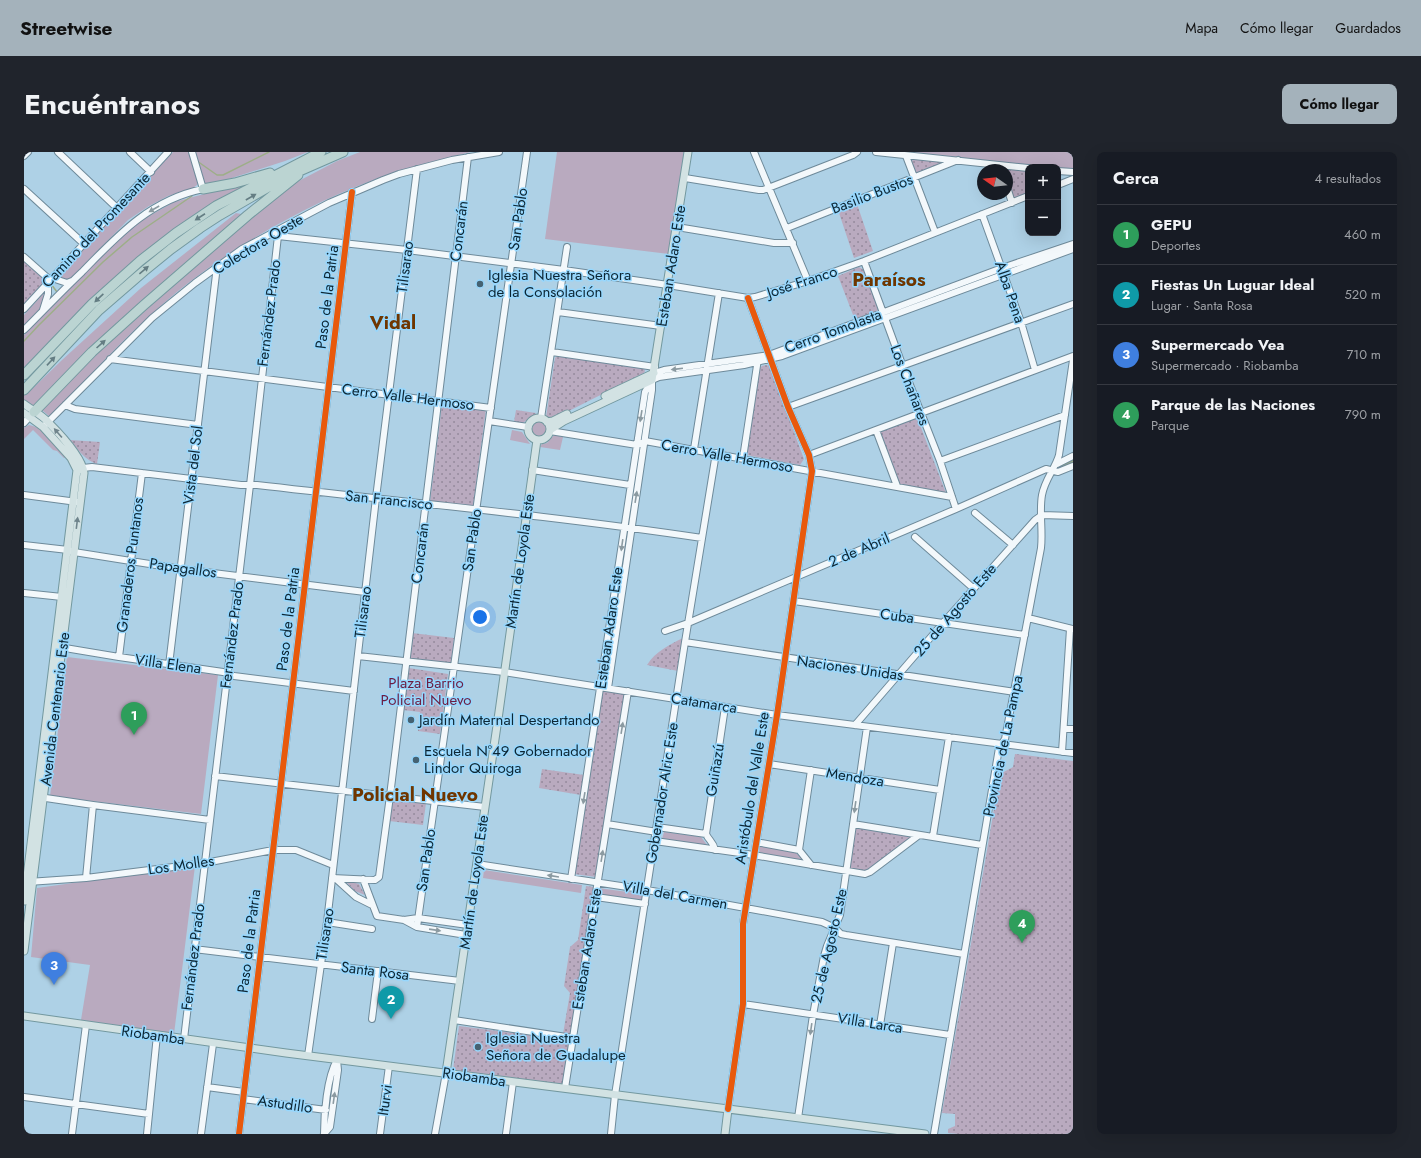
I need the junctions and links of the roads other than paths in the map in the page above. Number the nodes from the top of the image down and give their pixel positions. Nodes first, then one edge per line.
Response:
1 (28, 152) edge
2 (58, 152) edge
3 (130, 152) edge
4 (168, 152) edge
5 (192, 152) edge
6 (343, 152) edge
7 (499, 152) edge
8 (527, 152) edge
9 (688, 152) edge
10 (754, 152) edge
11 (857, 152) edge
12 (876, 152) edge
13 (316, 154) edge
14 (24, 156) edge
15 (906, 156) junction
16 (468, 157) junction
17 (958, 160) junction
18 (980, 164) edge
19 (312, 166) junction
20 (1013, 168) edge
21 (1025, 168) edge
22 (417, 169) junction
23 (1061, 171) edge
24 (151, 172) junction
25 (1073, 172) edge
26 (685, 178) junction
27 (914, 178) junction
28 (1073, 179) edge
29 (1061, 184) edge
30 (769, 188) junction
31 (24, 189) edge
32 (203, 189) junction
33 (352, 192) junction
34 (1025, 197) edge
35 (1011, 200) edge
36 (1012, 203) junction
37 (117, 208) junction
38 (982, 214) junction
39 (677, 227) junction
40 (786, 228) junction
41 (935, 232) junction
42 (277, 233) junction
43 (792, 243) junction
44 (84, 244) junction
45 (346, 244) junction
46 (1073, 244) edge
47 (567, 247) dead end
48 (1073, 249) edge
49 (407, 250) junction
50 (24, 256) edge
51 (456, 256) junction
52 (864, 261) junction
53 (512, 264) junction
54 (217, 266) junction
55 (564, 270) junction
56 (1003, 271) junction
57 (50, 280) junction
58 (74, 280) junction
59 (808, 281) junction
60 (668, 285) junction
61 (719, 293) junction
62 (748, 298) junction
63 (1073, 304) edge
64 (24, 309) edge
65 (43, 311) junction
66 (558, 312) junction
67 (884, 315) junction
68 (1021, 322) junction
69 (661, 326) junction
70 (24, 330) edge
71 (552, 352) junction
72 (1073, 356) edge
73 (769, 357) junction
74 (110, 360) junction
75 (758, 360) junction
76 (1073, 360) edge
77 (903, 367) junction
78 (707, 368) junction
79 (1035, 370) junction
80 (205, 371) junction
81 (654, 373) junction
82 (24, 375) edge
83 (261, 378) junction
84 (330, 388) junction
85 (24, 389) edge
86 (389, 395) junction
87 (438, 401) junction
88 (24, 404) edge
89 (65, 406) junction
90 (788, 407) junction
91 (491, 408) junction
92 (921, 412) junction
93 (1065, 415) junction
94 (28, 416) edge
95 (544, 420) junction
96 (489, 421) junction
97 (46, 424) junction
98 (198, 425) junction
99 (528, 427) junction
100 (876, 430) junction
101 (550, 431) junction
102 (537, 440) junction
103 (645, 441) junction
104 (637, 445) junction
105 (694, 449) junction
106 (716, 453) junction
107 (809, 455) junction
108 (1073, 456) edge
109 (743, 458) junction
110 (940, 461) junction
111 (1057, 464) junction
112 (1073, 466) edge
113 (80, 469) junction
114 (532, 470) junction
115 (812, 471) junction
116 (1052, 471) junction
117 (142, 473) junction
118 (192, 478) junction
119 (250, 485) junction
120 (630, 485) junction
121 (897, 486) junction
122 (316, 492) junction
123 (24, 496) edge
124 (952, 497) junction
125 (376, 498) junction
126 (77, 502) junction
127 (426, 504) junction
128 (956, 509) junction
129 (476, 510) junction
130 (975, 513) dead end
131 (526, 514) junction
132 (1042, 516) junction
133 (1073, 516) edge
134 (624, 527) junction
135 (632, 528) junction
136 (702, 538) junction
137 (915, 538) dead end
138 (24, 545) edge
139 (1013, 545) junction
140 (71, 551) junction
141 (131, 561) junction
142 (181, 569) junction
143 (238, 576) junction
144 (797, 576) junction
145 (305, 585) junction
146 (973, 588) junction
147 (365, 592) junction
148 (24, 593) edge
149 (62, 598) junction
150 (794, 601) junction
151 (1028, 618) junction
152 (688, 623) junction
153 (943, 623) junction
154 (1071, 629) edge
155 (665, 631) dead end
156 (1025, 634) junction
157 (685, 642) junction
158 (58, 647) junction
159 (358, 656) junction
160 (119, 657) junction
161 (785, 658) junction
162 (407, 662) junction
163 (169, 665) junction
164 (454, 666) junction
165 (504, 672) junction
166 (227, 673) junction
167 (898, 675) junction
168 (294, 683) junction
169 (601, 687) junction
170 (608, 688) junction
171 (354, 691) junction
172 (628, 691) junction
173 (1014, 692) junction
174 (676, 698) junction
175 (725, 706) junction
176 (777, 715) junction
177 (855, 725) junction
178 (868, 727) junction
179 (1064, 729) junction
180 (1073, 729) edge
181 (949, 737) junction
182 (1002, 744) junction
183 (1062, 752) junction
184 (1073, 753) edge
185 (769, 764) junction
186 (811, 770) junction
187 (215, 776) junction
188 (860, 777) junction
189 (281, 784) junction
190 (940, 790) junction
191 (342, 791) junction
192 (390, 796) junction
193 (41, 797) junction
194 (435, 801) junction
195 (94, 805) junction
196 (485, 807) junction
197 (210, 820) junction
198 (607, 824) junction
199 (853, 824) junction
200 (657, 830) junction
201 (706, 834) junction
202 (919, 835) junction
203 (933, 836) junction
204 (655, 841) junction
205 (756, 842) junction
206 (982, 845) junction
207 (273, 850) junction
208 (715, 850) junction
209 (799, 850) junction
210 (754, 856) junction
211 (204, 863) junction
212 (477, 864) junction
213 (333, 865) junction
214 (811, 865) junction
215 (846, 871) junction
216 (86, 878) junction
217 (334, 878) junction
218 (363, 879) junction
219 (571, 879) junction
220 (29, 882) junction
221 (598, 882) junction
222 (647, 890) junction
223 (596, 897) junction
224 (24, 901) edge
225 (645, 904) junction
226 (372, 906) junction
227 (746, 908) junction
228 (418, 918) junction
229 (404, 920) junction
230 (327, 922) junction
231 (468, 925) junction
232 (417, 927) junction
233 (834, 928) junction
234 (372, 929) dead end
235 (466, 935) junction
236 (893, 943) junction
237 (194, 949) junction
238 (24, 951) edge
239 (964, 954) junction
240 (260, 957) junction
241 (320, 964) junction
242 (378, 971) junction
243 (460, 981) junction
244 (743, 1004) junction
245 (813, 1015) junction
246 (24, 1016) edge
247 (372, 1019) dead end
248 (454, 1020) junction
249 (86, 1025) junction
250 (880, 1025) junction
251 (950, 1035) junction
252 (158, 1036) junction
253 (573, 1038) junction
254 (184, 1039) junction
255 (213, 1044) junction
256 (249, 1049) junction
257 (308, 1056) junction
258 (337, 1060) junction
259 (389, 1066) junction
260 (446, 1073) junction
261 (513, 1082) junction
262 (207, 1088) junction
263 (565, 1088) junction
264 (244, 1095) junction
265 (616, 1095) junction
266 (24, 1097) edge
267 (76, 1104) junction
268 (728, 1109) junction
269 (326, 1110) junction
270 (149, 1114) junction
271 (798, 1118) junction
272 (72, 1134) edge
273 (146, 1134) edge
274 (201, 1134) edge
275 (239, 1134) edge
276 (324, 1134) edge
277 (327, 1134) edge
278 (380, 1134) edge
279 (436, 1134) edge
280 (506, 1134) edge
281 (611, 1134) edge
282 (725, 1134) edge
283 (926, 1134) edge
284 (934, 1134) edge

1 - 14 street
2 - 37 street
3 - 24 street
4 - 24 street, Camino del Promesante
5 - 32 street
6 - 19 highway
7 - 16 street, Colectora Oeste
8 - 53 street, San Pablo
9 - 26 main road, Esteban Adaro Este
10 - 30 street
11 - 30 street
12 - 15 street
13 - 32 highway
13 -> 82 highway
15 - 17 street
15 - 27 street
16 - 22 street, Colectora Oeste
16 - 51 street, Concarán
17 - 18 street
17 - 27 street, Basilio Bustos
85 -> 19 highway
94 -> 19 highway
20 - 21 street
22 - 33 street, Colectora Oeste
22 - 49 street, Tilisarao
23 - 25 street
24 - 37 street, Camino del Promesante
26 - 30 street
26 - 39 main road, Esteban Adaro Este
27 - 40 street, Basilio Bustos
27 - 41 street
28 - 29 street
30 - 40 street
31 - 44 street
32 -> 58 street
33 - 42 street, Colectora Oeste
33 - 45 street, Paso de la Patria
34 - 36 street, José Franco
35 - 36 street
36 - 38 street, José Franco
37 - 44 street, Camino del Promesante
38 - 41 street, José Franco
38 - 56 street, Alba Pena
39 - 43 street
39 - 60 main road, Esteban Adaro Este
40 - 43 street
41 - 52 street, José Franco
42 - 45 street, José Franco
42 - 54 street, Colectora Oeste
42 - 83 street, Fernández Prado
43 - 59 street
44 - 57 street, Camino del Promesante
45 - 49 street, José Franco
45 - 84 street, Paso de la Patria
46 - 56 street, Cerro Tomolasta
47 - 55 street
48 - 56 street, Cerro Tomolasta
49 - 51 street, José Franco
49 - 86 street, Tilisarao
50 - 57 street
51 - 53 street, José Franco
51 - 87 street, Concarán
52 - 59 street, José Franco
52 - 67 street, Los Chañares
53 - 55 street, José Franco
53 - 91 street, San Pablo
54 - 74 street, Colectora Oeste
54 - 80 street, Vista del Sol
55 - 60 street, José Franco
55 - 66 street
56 - 67 street, Cerro Tomolasta
56 - 68 street, Alba Pena
57 - 58 street
57 - 64 street, Camino del Promesante
57 - 65 street
58 - 65 street
59 - 62 street, José Franco
60 - 61 street, José Franco
60 - 69 main road, Esteban Adaro Este
61 - 62 street, José Franco
61 - 78 street
62 - 73 street, Aristóbulo del Valle Este
63 - 68 street
65 - 70 street
66 - 69 street
66 - 71 street
67 - 73 street, Cerro Tomolasta
67 - 77 street, Los Chañares
68 - 77 street
68 - 79 street, Alba Pena
69 - 81 main road, Esteban Adaro Este
71 - 81 street
71 - 95 street
72 - 79 street
73 - 75 street, Cerro Tomolasta
73 - 90 street, Aristóbulo del Valle Este
74 - 80 street, Cerro Valle Hermoso
74 - 89 street, Colectora Oeste
75 - 78 street, Cerro Tomolasta
75 - 109 street
76 - 93 street, Provincia de La Pampa
77 - 90 street
77 - 92 street, Los Chañares
78 - 81 street, Cerro Tomolasta
78 - 105 street
79 - 92 street
80 - 83 street, Cerro Valle Hermoso
80 - 98 street, Vista del Sol
81 - 95 main road, Cerro Tomolasta
81 - 101 main road, Cerro Tomolasta
81 - 103 street, Esteban Adaro Este
81 -> 104 street, Esteban Adaro Este
83 - 84 street, Cerro Valle Hermoso
83 - 119 street, Fernández Prado
84 - 86 street, Cerro Valle Hermoso
84 - 122 street, Paso de la Patria
86 - 87 street, Cerro Valle Hermoso
86 - 125 street, Tilisarao
87 - 91 street, Cerro Valle Hermoso
87 - 127 street, Concarán
88 - 94 main road
89 - 97 street, Colectora Oeste
89 - 98 street
90 - 107 street, Aristóbulo del Valle Este
91 - 96 street, San Pablo
92 - 100 street
92 - 110 street, Los Chañares
93 - 110 street
93 - 111 street, Provincia de La Pampa
94 - 97 main road
95 - 99 main road
95 - 101 main road
96 - 99 street, Cerro Valle Hermoso
96 - 129 street, San Pablo
97 - 113 main road
98 - 118 street, Vista del Sol
99 - 102 main road
100 - 107 street
100 - 121 street
101 - 102 main road
101 - 104 street
102 - 114 main road, Martín de Loyola Este
103 - 104 street, Cerro Valle Hermoso
103 - 105 street, Cerro Valle Hermoso
135 -> 103 street, Esteban Adaro Este
104 - 120 street, Esteban Adaro Este
105 - 106 street, Cerro Valle Hermoso
106 - 109 street, Cerro Valle Hermoso
106 - 136 street, Gobernador Alric Este
107 - 115 street, Aristóbulo del Valle Este
108 - 111 street
109 - 115 street, Cerro Valle Hermoso
110 - 124 street, Los Chañares
111 - 116 street, Provincia de La Pampa
112 - 116 street, 2 de Abril
113 - 117 street, San Francisco
113 - 126 main road, Avenida Centenario Este
114 - 120 street
114 - 131 main road, Martín de Loyola Este
115 - 121 street, Cerro Valle Hermoso
115 - 144 street, Aristóbulo del Valle Este
116 - 128 street, 2 de Abril
116 - 132 street, Provincia de La Pampa
117 - 118 street, San Francisco
117 - 141 street, Granaderos Puntanos
118 - 119 street, San Francisco
118 - 142 street, Vista del Sol
119 - 122 street, San Francisco
119 - 143 street, Fernández Prado
120 - 134 street, Esteban Adaro Este
121 - 124 street, Cerro Valle Hermoso
122 - 125 street, San Francisco
122 - 145 street, Paso de la Patria
123 - 126 street
124 - 128 street, Los Chañares
125 - 127 street, San Francisco
125 - 147 street, Tilisarao
126 - 140 main road, Avenida Centenario Este
127 - 129 street, San Francisco
127 - 162 street, Concarán
128 - 144 street, 2 de Abril
129 - 131 street, San Francisco
129 - 164 street, San Pablo
130 - 139 street
131 - 134 street, San Francisco
131 - 165 main road, Martín de Loyola Este
132 - 133 street
132 - 139 street, 25 de Agosto Este
132 - 151 street, Provincia de La Pampa
134 - 135 street, San Francisco
134 -> 169 street, Esteban Adaro Este
135 - 136 street, San Francisco
135 - 170 street, Esteban Adaro Este
136 - 152 street, Gobernador Alric Este
137 - 146 street
138 - 140 street, Papagallos
139 - 146 street, 25 de Agosto Este
140 - 141 street, Papagallos
140 - 149 main road, Avenida Centenario Este
140 - 158 main road, Avenida Centenario Este
141 - 142 street, Papagallos
141 - 160 street, Granaderos Puntanos
142 - 143 street, Papagallos
142 - 163 street, Vista del Sol
143 - 145 street, Papagallos
143 - 166 street, Fernández Prado
144 - 150 street, Aristóbulo del Valle Este
144 - 152 street, 2 de Abril
145 - 147 street, Papagallos
145 - 168 street, Paso de la Patria
146 - 153 street, 25 de Agosto Este
147 - 159 street, Tilisarao
148 - 149 street
149 - 158 main road, Avenida Centenario Este
150 - 153 street, Cuba
150 - 161 street, Aristóbulo del Valle Este
151 - 154 street
151 - 156 street, Provincia de La Pampa
152 - 155 street, 2 de Abril
152 - 157 street, Gobernador Alric Este
153 - 156 street, Cuba
153 - 167 street, 25 de Agosto Este
154 - 179 street
156 - 173 street, Provincia de La Pampa
157 - 161 street, Naciones Unidas
157 - 174 street, Gobernador Alric Este
158 - 160 street, Villa Elena
158 - 193 main road, Avenida Centenario Este
159 - 162 street, Catamarca
159 - 171 street, Tilisarao
160 - 163 street, Villa Elena
161 - 167 street, Naciones Unidas
161 - 176 street, Aristóbulo del Valle Este
162 - 164 street, Catamarca
162 - 192 street, Concarán
163 - 166 street, Villa Elena
164 - 165 street, Catamarca
164 - 194 street, San Pablo
165 - 169 street, Catamarca
165 - 196 main road, Martín de Loyola Este
166 - 168 street, Villa Elena
166 - 187 street, Fernández Prado
167 - 173 street, Naciones Unidas
167 - 177 street, 25 de Agosto Este
168 - 171 street, Villa Elena
168 - 189 street, Paso de la Patria
169 - 170 street, Catamarca
169 -> 219 street, Esteban Adaro Este
170 - 172 street, Catamarca
171 - 191 street, Tilisarao
172 - 174 street, Catamarca
198 -> 172 street, Esteban Adaro Este
173 - 182 street, Provincia de La Pampa
174 - 175 street, Catamarca
174 - 200 street, Gobernador Alric Este
175 - 176 street, Catamarca
175 - 201 street, Guiñazú
176 - 177 street, Catamarca
176 - 185 street, Aristóbulo del Valle Este
177 - 178 street, Catamarca
178 - 181 street, Catamarca
178 - 188 street, 25 de Agosto Este
179 - 180 street
179 - 183 street
181 - 182 street, Catamarca
181 - 190 street
182 - 183 street, Catamarca
182 - 206 street, Provincia de La Pampa
183 - 184 street, Catamarca
185 - 186 street, Mendoza
185 - 205 street, Aristóbulo del Valle Este
186 - 188 street, Mendoza
186 - 209 street
187 - 189 street
187 - 197 street, Fernández Prado
188 - 190 street, Mendoza
188 -> 199 street, 25 de Agosto Este
189 - 191 street
189 - 207 street, Paso de la Patria
190 - 203 street
191 - 192 street
191 - 213 street, Tilisarao
192 - 194 street
192 - 218 street, Concarán
193 - 195 street
193 - 220 main road, Avenida Centenario Este
194 - 196 street
194 - 228 street, San Pablo
195 - 197 street
195 - 216 street
196 - 212 main road, Martín de Loyola Este
197 - 211 street, Fernández Prado
198 - 200 street
221 -> 198 street, Esteban Adaro Este
199 - 202 street
199 - 215 street, 25 de Agosto Este
200 - 201 street
200 - 204 street, Gobernador Alric Este
201 - 208 street
202 - 203 street
202 - 215 street
203 - 206 street
204 - 208 street
204 - 222 street, Gobernador Alric Este
205 - 209 street
205 - 210 street, Aristóbulo del Valle Este
206 - 239 street, Provincia de La Pampa
207 - 211 street, Los Molles
207 - 213 street, Los Molles
207 - 240 street, Paso de la Patria
208 - 210 street
209 - 214 street
210 - 214 street
210 - 227 street, Aristóbulo del Valle Este
211 - 216 street, Los Molles
211 - 237 street, Fernández Prado
219 -> 212 street, Villa del Carmen
212 - 231 main road, Martín de Loyola Este
213 - 217 street, Tilisarao
214 - 215 street
215 - 233 street, 25 de Agosto Este
216 - 220 street, Los Molles
217 - 218 street
217 - 226 street
217 - 230 street, Tilisarao
218 - 226 street
219 - 221 street, Villa del Carmen
220 - 224 main road, Avenida Centenario Este
220 - 238 main road, Avenida Centenario Este
221 - 222 street, Villa del Carmen
221 - 223 street, Esteban Adaro Este
222 - 225 street, Gobernador Alric Este
222 - 227 street, Villa del Carmen
223 - 225 street, Villa del Carmen
223 - 253 street, Esteban Adaro Este
225 - 265 street, Gobernador Alric Este
226 - 229 street
227 - 233 street, Villa del Carmen
227 - 244 street, Aristóbulo del Valle Este
228 - 229 street
228 - 231 street
228 - 232 street, San Pablo
229 - 232 street
230 - 234 street
230 - 241 street, Tilisarao
231 - 235 main road, Martín de Loyola Este
232 -> 235 street
233 - 236 street, Villa del Carmen
233 - 245 street, 25 de Agosto Este
235 - 243 main road, Martín de Loyola Este
236 - 239 street, Villa del Carmen
236 - 250 street
237 - 240 street, Santa Rosa
237 - 254 street, Fernández Prado
239 - 251 street, Provincia de La Pampa
240 - 241 street, Santa Rosa
240 - 256 street, Paso de la Patria
241 - 242 street, Santa Rosa
241 - 257 street, Tilisarao
242 - 243 street, Santa Rosa
242 - 247 street
243 - 248 main road, Martín de Loyola Este
244 - 245 street, Villa Larca
244 - 268 street, Aristóbulo del Valle Este
245 - 250 street, Villa Larca
245 -> 271 street, 25 de Agosto Este
246 - 249 main road, Riobamba
248 - 253 street
248 - 260 main road, Martín de Loyola Este
249 - 252 main road, Riobamba
249 - 267 street
250 - 251 street, Villa Larca
251 - 284 street, Provincia de La Pampa
252 - 254 main road, Riobamba
252 - 270 street
253 - 263 street, Esteban Adaro Este
254 - 255 main road, Riobamba
255 - 256 main road, Riobamba
255 - 262 street
256 - 257 main road, Riobamba
256 - 264 street, Paso de la Patria
257 - 258 main road, Riobamba
258 - 259 main road, Riobamba
258 - 269 street
276 -> 258 street
259 - 260 main road, Riobamba
259 - 278 street, Iturvi
260 - 261 main road, Riobamba
260 - 279 street, Martín de Loyola Este
261 - 263 main road, Riobamba
261 - 280 street
262 - 264 street, Astudillo
262 - 274 street
263 - 265 main road, Riobamba
264 - 269 street, Astudillo
264 - 275 street, Paso de la Patria
265 - 268 main road, Riobamba
265 - 281 street, Gobernador Alric Este
266 - 267 street
267 - 270 street
267 - 272 street
268 - 271 main road, Riobamba
268 - 282 main road, Aristóbulo del Valle Este
269 - 276 street
270 - 273 street
271 - 283 main road, Riobamba
276 - 277 street

